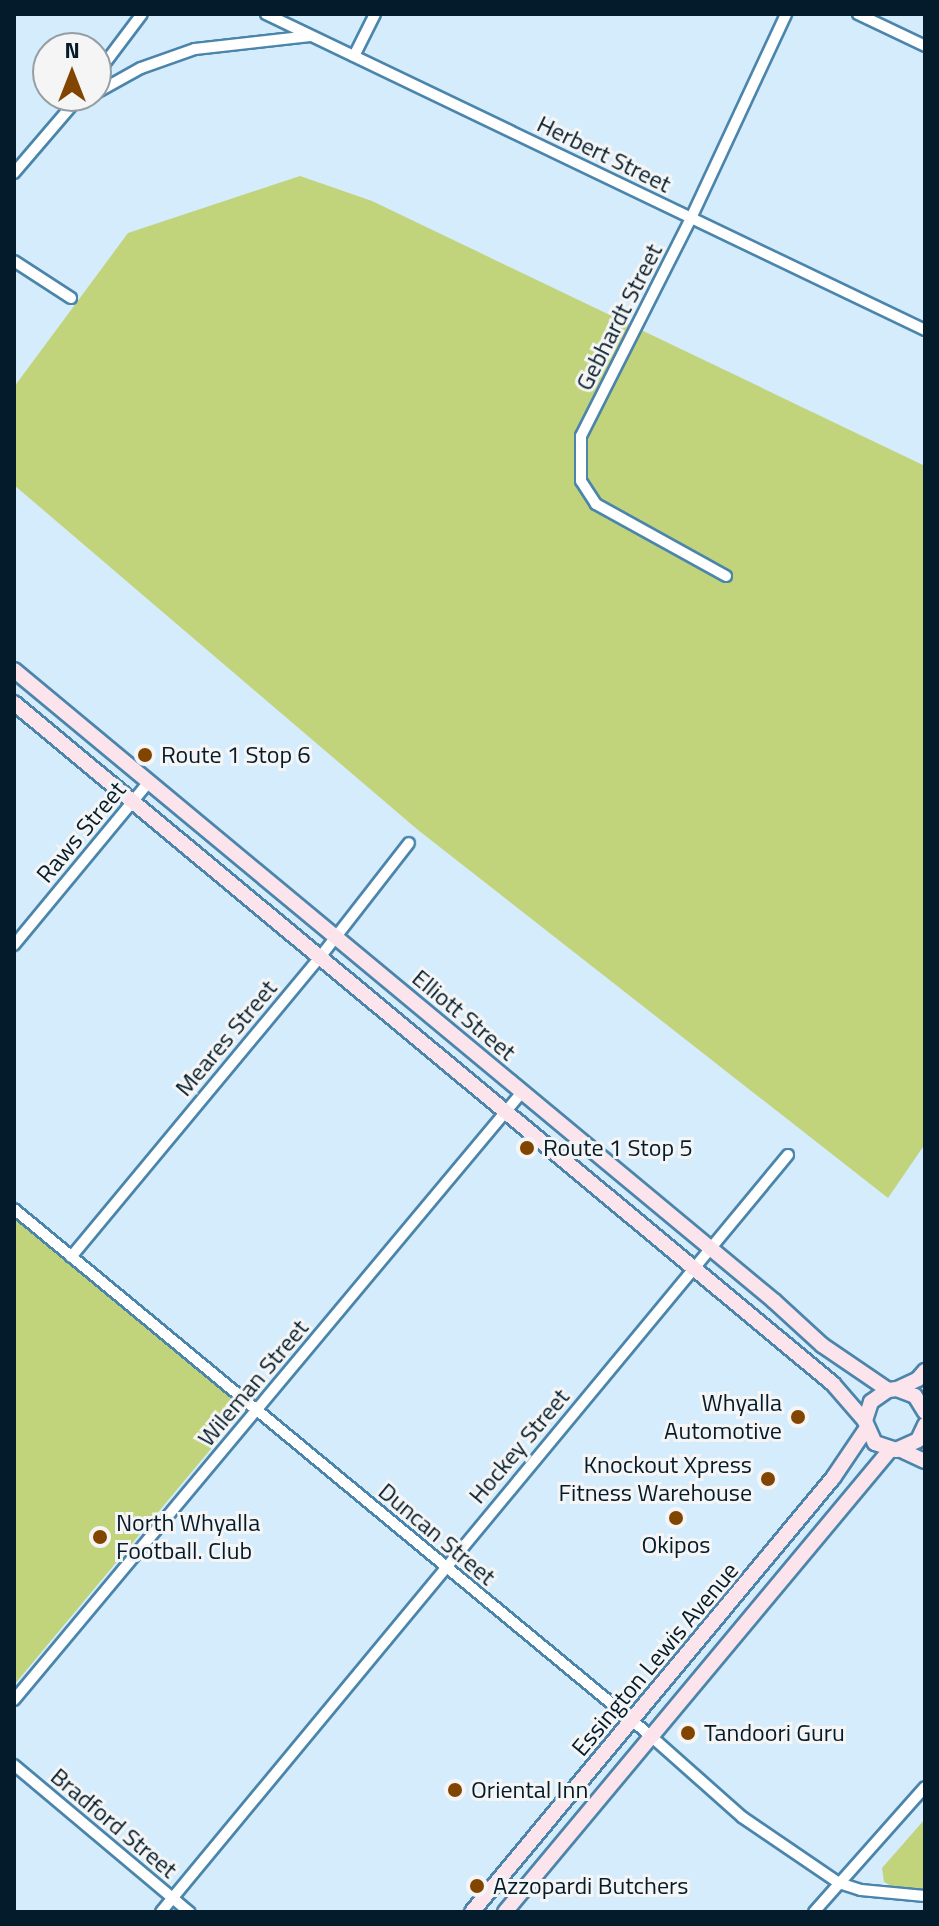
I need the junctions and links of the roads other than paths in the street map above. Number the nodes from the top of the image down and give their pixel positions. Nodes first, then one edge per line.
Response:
1 (142, 14) edge
2 (266, 14) edge
3 (375, 14) edge
4 (786, 14) edge
5 (858, 14) edge
6 (311, 36) junction
7 (925, 46) edge
8 (112, 54) edge
9 (354, 56) junction
10 (112, 84) edge
11 (67, 112) edge
12 (14, 173) edge
13 (691, 218) junction
14 (14, 261) edge
15 (71, 298) dead end
16 (925, 330) edge
17 (726, 576) dead end
18 (14, 670) edge
19 (14, 703) edge
20 (149, 782) junction
21 (132, 802) junction
22 (409, 843) dead end
23 (334, 936) junction
24 (14, 945) edge
25 (319, 958) junction
26 (522, 1092) junction
27 (505, 1112) junction
28 (788, 1155) dead end
29 (14, 1209) edge
30 (710, 1247) junction
31 (71, 1257) junction
32 (692, 1270) junction
33 (925, 1371) edge
34 (892, 1390) junction
35 (256, 1412) junction
36 (925, 1412) edge
37 (865, 1425) junction
38 (925, 1425) edge
39 (896, 1450) junction
40 (925, 1461) edge
41 (445, 1567) junction
42 (14, 1700) edge
43 (631, 1721) junction
44 (652, 1737) junction
45 (14, 1765) edge
46 (925, 1787) edge
47 (839, 1883) junction
48 (925, 1896) edge
49 (173, 1898) junction
50 (161, 1912) edge
51 (189, 1912) edge
52 (472, 1912) edge
53 (505, 1912) edge
54 (814, 1912) edge

1 - 8 street
2 - 6 street, Herbert Street
3 - 9 street
4 - 13 street, Gebhardt Street
5 - 7 street
6 - 9 street, Herbert Street
6 - 10 street
9 - 13 street, Herbert Street
11 - 12 street
13 - 16 street, Herbert Street
13 - 17 street, Gebhardt Street
14 - 15 street
18 - 20 main road, Elliott Street
19 - 21 main road, Elliott Street
20 - 21 street, Raws Street
20 - 23 main road, Elliott Street
21 - 24 street, Raws Street
21 - 25 main road, Elliott Street
22 - 23 street, Meares Street
23 - 25 street, Meares Street
23 - 26 main road, Elliott Street
25 - 27 main road, Elliott Street
25 - 31 street, Meares Street
26 - 27 street, Wileman Street
26 - 30 main road, Elliott Street
27 - 32 main road, Elliott Street
27 - 35 street, Wileman Street
28 - 30 street, Hockey Street
29 - 31 street, Duncan Street
30 - 32 street, Hockey Street
30 - 34 main road, Elliott Street
31 - 35 street, Duncan Street
32 - 37 main road, Elliott Street
32 - 41 street, Hockey Street
33 - 34 main road
34 - 36 main road, Elliott Street
34 - 37 main road, Essington Lewis Avenue
35 - 41 street, Duncan Street
35 - 42 street, Wileman Street
37 - 39 main road, Elliott Street
37 - 43 main road, Essington Lewis Avenue
38 - 39 main road, Essington Lewis Avenue
39 - 40 main road
39 - 44 main road, Essington Lewis Avenue
41 - 43 street, Duncan Street
41 - 49 street, Hockey Street
43 - 44 street, Duncan Street
43 - 52 main road, Essington Lewis Avenue
44 - 47 street, Duncan Street
44 - 53 main road, Essington Lewis Avenue
45 - 49 street, Bradford Street
46 - 47 street
47 - 48 street
47 - 54 street
49 - 50 street, Hockey Street
49 - 51 street, Bradford Street

